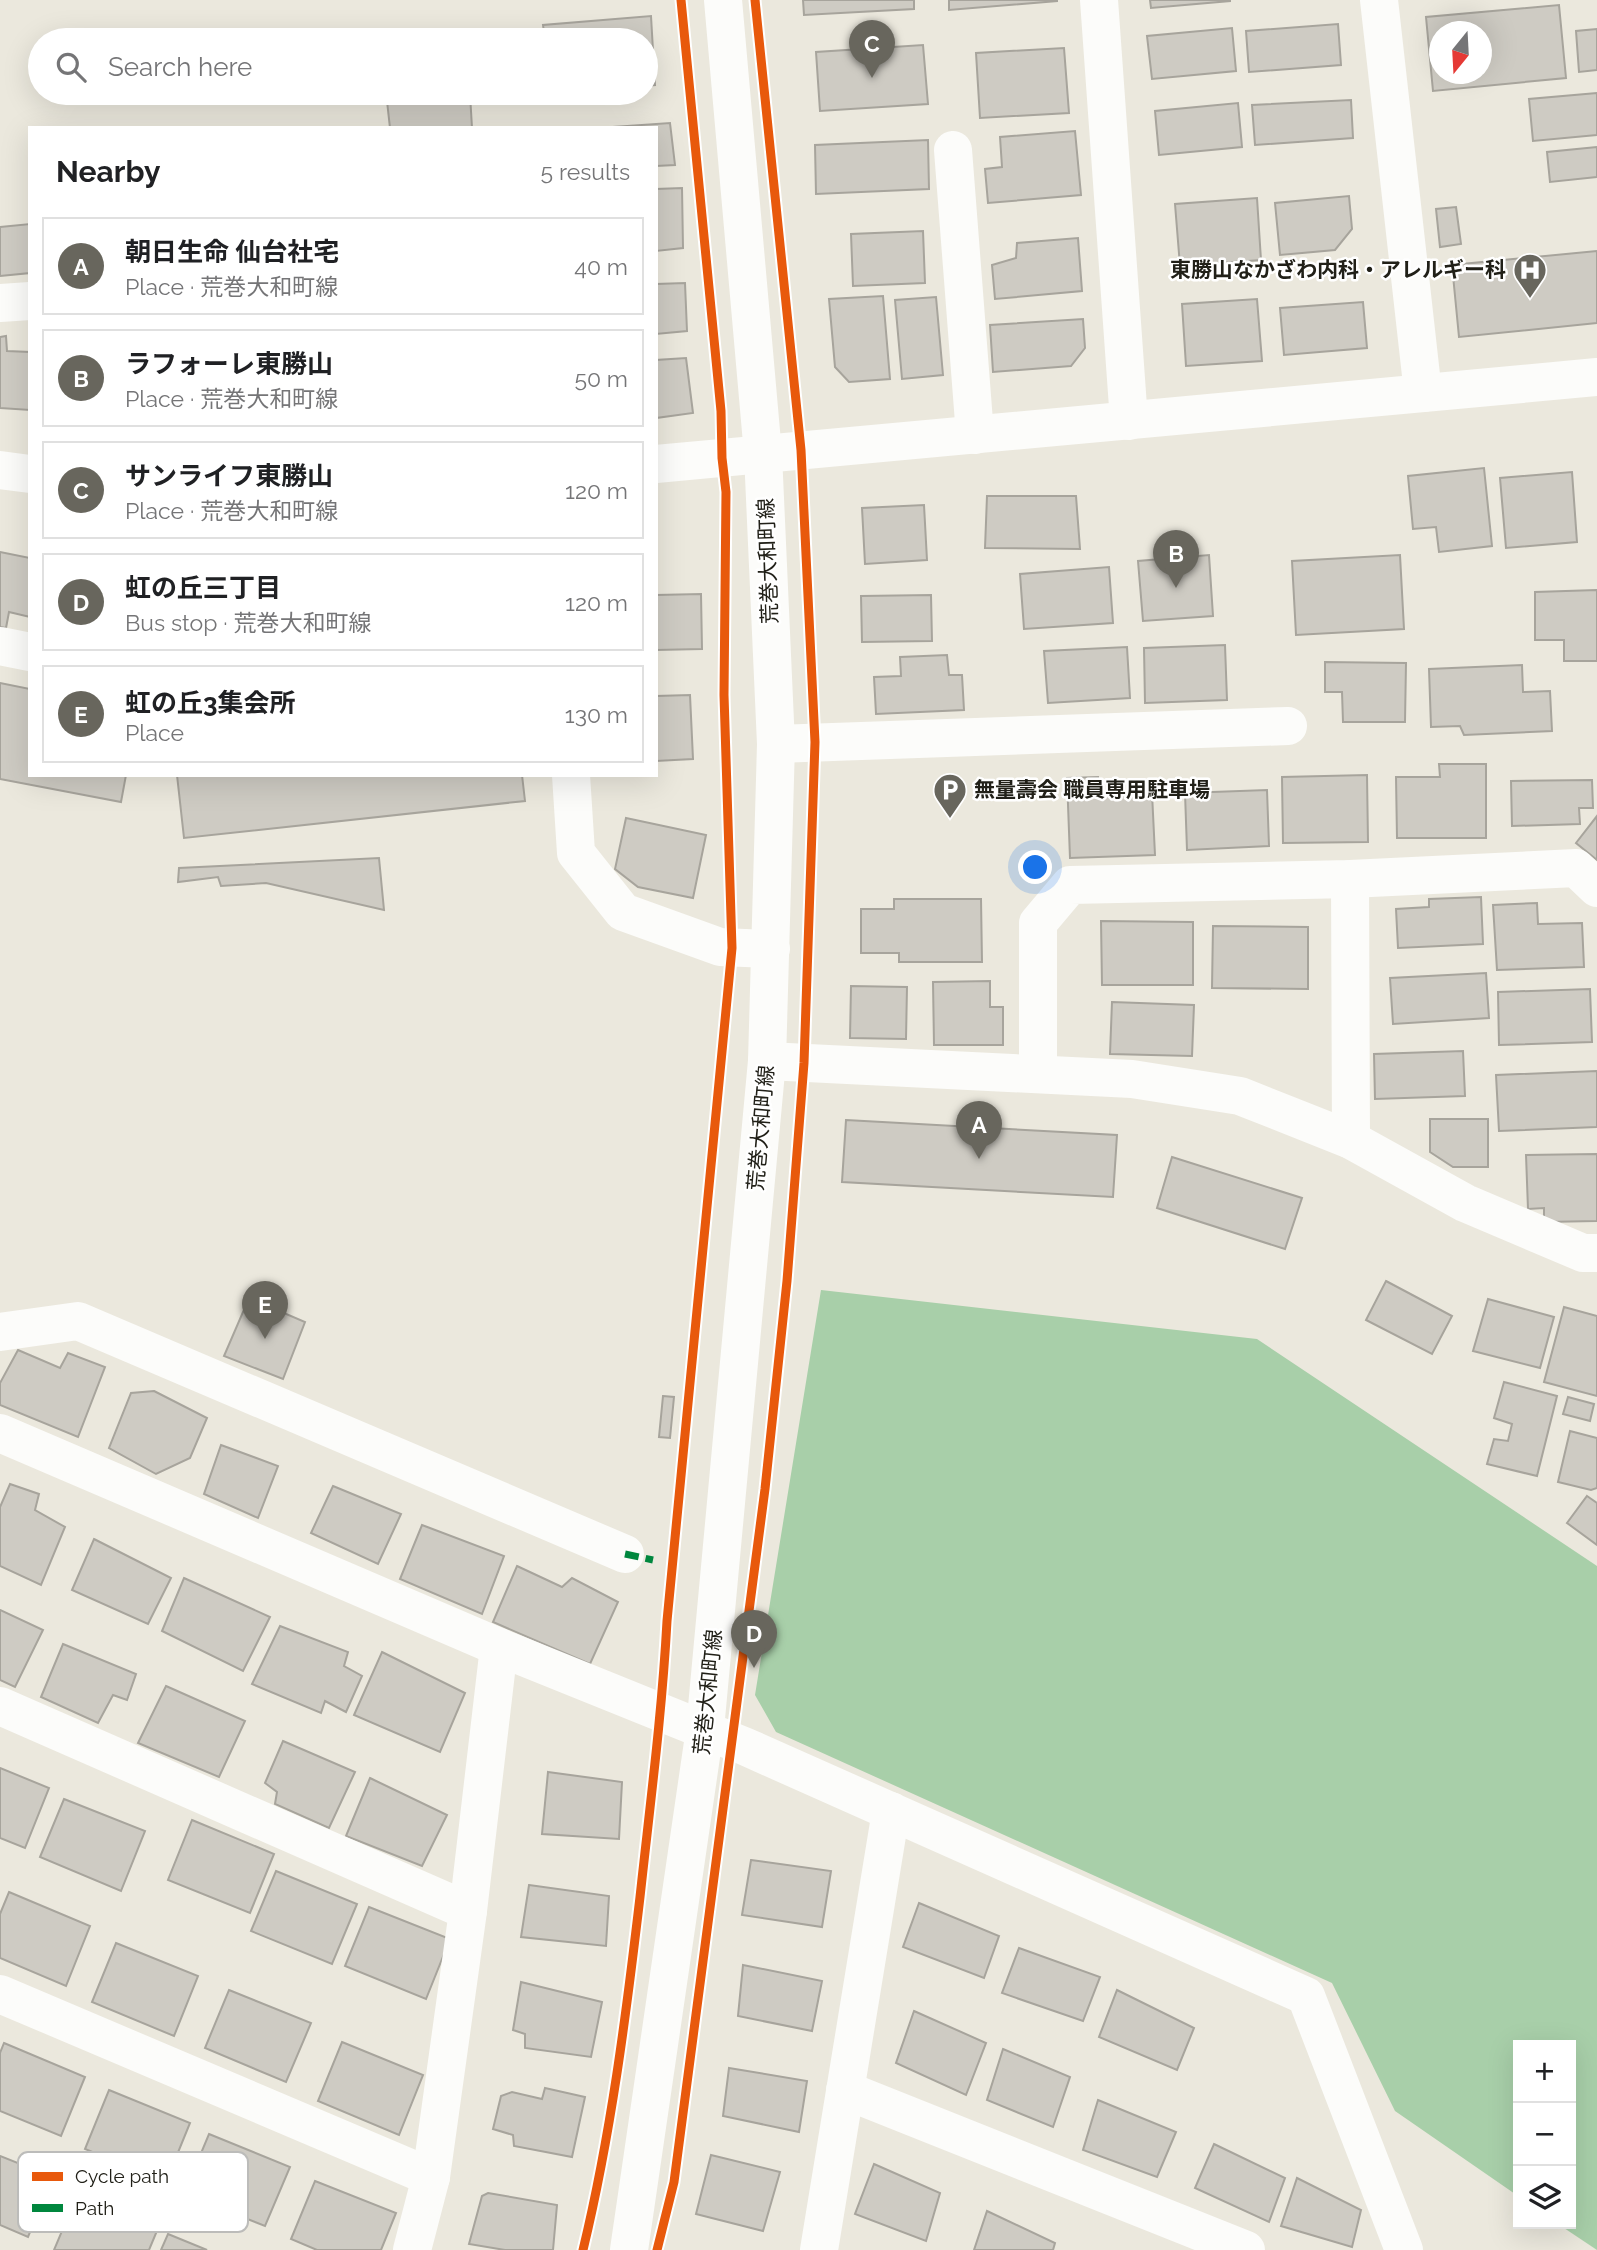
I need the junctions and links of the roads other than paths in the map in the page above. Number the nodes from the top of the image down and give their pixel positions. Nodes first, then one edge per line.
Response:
1 (723, 0) edge
2 (1099, 0) edge
3 (1379, 0) edge
4 (953, 150) dead end
5 (28, 300) edge
6 (0, 303) edge
7 (1597, 377) edge
8 (1423, 393) junction
9 (1129, 421) junction
10 (975, 435) junction
11 (763, 454) junction
12 (658, 464) edge
13 (0, 470) edge
14 (28, 474) edge
15 (0, 646) edge
16 (28, 652) edge
17 (1288, 726) dead end
18 (776, 744) junction
19 (571, 777) edge
20 (1350, 879) junction
21 (1597, 888) edge
22 (771, 949) junction
23 (767, 1061) junction
24 (1038, 1074) junction
25 (1351, 1140) junction
26 (1597, 1253) edge
27 (0, 1332) edge
28 (0, 1433) edge
29 (625, 1554) dead end
30 (499, 1647) junction
31 (0, 1706) edge
32 (705, 1729) junction
33 (891, 1811) junction
34 (468, 1911) junction
35 (0, 1994) edge
36 (845, 2090) junction
37 (431, 2177) junction
38 (412, 2250) edge
39 (629, 2250) edge
40 (819, 2250) edge
41 (1246, 2250) edge
42 (1405, 2250) edge

1 - 11 street, 荒巻大和町線
2 - 9 street
3 - 8 street
4 - 10 street
5 - 6 street
7 - 8 street
8 - 9 street
9 - 10 street
10 - 11 street
11 - 12 street
11 - 18 street, 荒巻大和町線
13 - 14 street
15 - 16 street
17 - 18 street
18 - 22 street, 荒巻大和町線
19 - 22 street
20 - 21 street
20 - 24 street
20 - 25 street
22 - 23 street, 荒巻大和町線
23 - 24 street
23 - 32 street, 荒巻大和町線
24 - 25 street
25 - 26 street
27 - 29 street
28 - 30 street
30 - 32 street
30 - 34 street
31 - 34 street
32 - 33 street
32 - 39 street, 荒巻大和町線
33 - 36 street
33 - 42 street
34 - 37 street
35 - 37 street
36 - 40 street
36 - 41 street
37 - 38 street

